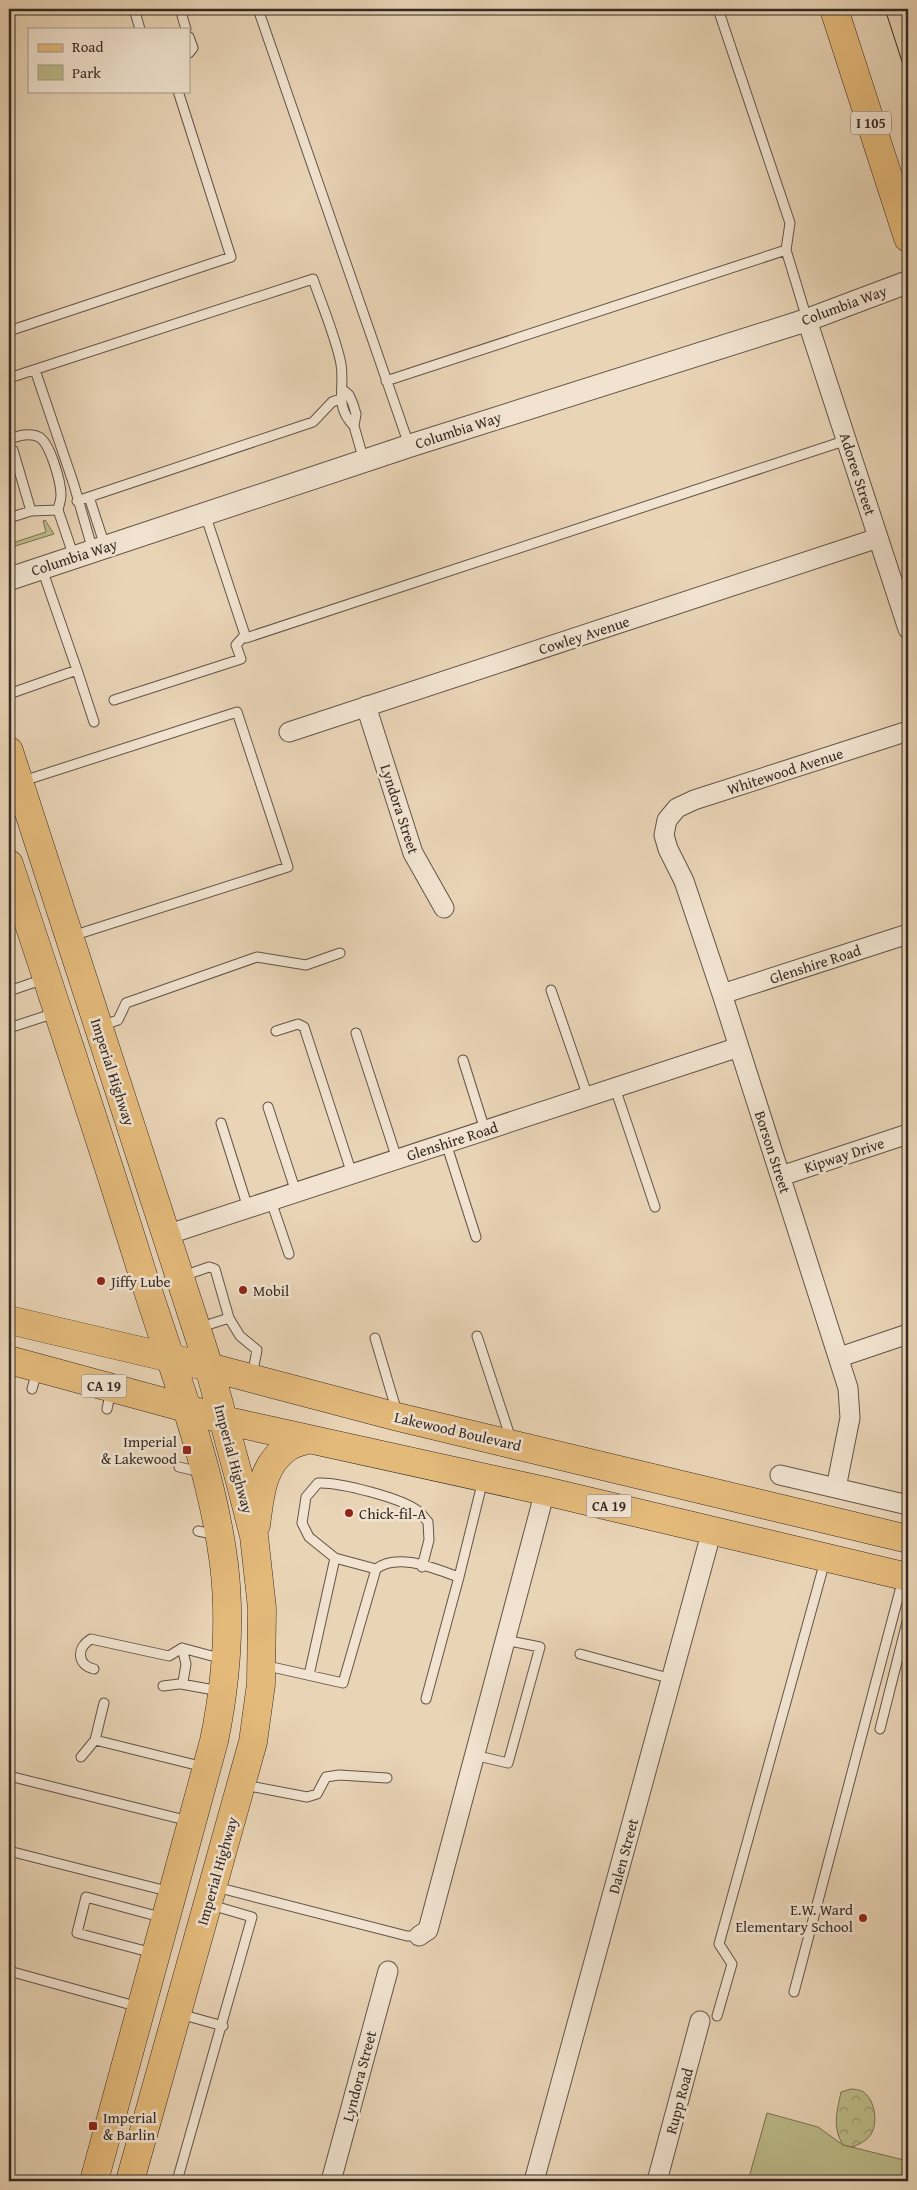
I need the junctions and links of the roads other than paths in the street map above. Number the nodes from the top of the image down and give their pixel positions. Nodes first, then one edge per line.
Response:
1 (134, 9) edge
2 (180, 9) edge
3 (258, 9) edge
4 (718, 9) edge
5 (834, 9) edge
6 (140, 28) edge
7 (186, 28) edge
8 (178, 92) edge
9 (908, 238) edge
10 (786, 250) junction
11 (908, 282) edge
12 (807, 320) junction
13 (9, 331) edge
14 (35, 370) junction
15 (9, 378) edge
16 (386, 381) junction
17 (341, 394) junction
18 (9, 439) edge
19 (847, 440) junction
20 (409, 446) junction
21 (13, 450) dead end
22 (364, 461) junction
23 (89, 497) junction
24 (77, 501) junction
25 (58, 510) junction
26 (31, 511) junction
27 (205, 514) junction
28 (9, 518) edge
29 (878, 538) junction
30 (91, 552) junction
31 (42, 568) junction
32 (9, 579) edge
33 (908, 629) edge
34 (245, 635) junction
35 (77, 670) junction
36 (9, 694) edge
37 (114, 700) dead end
38 (366, 706) junction
39 (94, 722) dead end
40 (908, 731) edge
41 (289, 732) dead end
42 (9, 752) edge
43 (19, 782) junction
44 (667, 820) joint
45 (9, 864) edge
46 (444, 908) dead end
47 (908, 934) edge
48 (70, 937) junction
49 (340, 953) dead end
50 (47, 978) junction
51 (551, 990) dead end
52 (9, 991) edge
53 (722, 994) junction
54 (58, 1012) junction
55 (99, 1027) junction
56 (9, 1028) edge
57 (276, 1031) dead end
58 (356, 1033) dead end
59 (739, 1047) junction
60 (463, 1060) dead end
61 (615, 1088) junction
62 (588, 1097) junction
63 (268, 1107) dead end
64 (221, 1123) dead end
65 (486, 1130) junction
66 (908, 1134) edge
67 (446, 1143) junction
68 (397, 1159) junction
69 (352, 1174) junction
70 (781, 1176) junction
71 (296, 1192) junction
72 (271, 1201) junction
73 (655, 1207) dead end
74 (248, 1208) junction
75 (166, 1235) junction
76 (476, 1237) dead end
77 (289, 1254) dead end
78 (180, 1276) junction
79 (229, 1318) junction
80 (9, 1320) edge
81 (197, 1329) junction
82 (908, 1334) edge
83 (477, 1336) dead end
84 (375, 1338) dead end
85 (840, 1357) junction
86 (169, 1359) junction
87 (9, 1360) edge
88 (210, 1367) junction
89 (252, 1378) junction
90 (186, 1408) junction
91 (398, 1417) junction
92 (223, 1420) junction
93 (310, 1439) junction
94 (512, 1444) junction
95 (780, 1474) dead end
96 (484, 1477) junction
97 (836, 1488) junction
98 (545, 1491) junction
99 (908, 1505) edge
100 (712, 1530) junction
101 (254, 1536) junction
102 (908, 1540) edge
103 (826, 1557) junction
104 (335, 1558) junction
105 (422, 1567) junction
106 (376, 1569) junction
107 (459, 1577) junction
108 (906, 1577) edge
109 (908, 1618) edge
110 (505, 1640) junction
111 (182, 1648) junction
112 (580, 1654) dead end
113 (226, 1659) junction
114 (260, 1664) junction
115 (94, 1669) dead end
116 (309, 1675) junction
117 (672, 1679) junction
118 (181, 1684) junction
119 (163, 1686) dead end
120 (223, 1692) junction
121 (426, 1699) dead end
122 (104, 1703) dead end
123 (880, 1729) dead end
124 (95, 1740) junction
125 (474, 1755) junction
126 (81, 1757) dead end
127 (207, 1768) junction
128 (9, 1776) edge
129 (387, 1778) dead end
130 (242, 1784) junction
131 (192, 1821) junction
132 (9, 1850) edge
133 (173, 1892) junction
134 (211, 1895) junction
135 (164, 1918) junction
136 (418, 1936) joint
137 (156, 1954) junction
138 (9, 1971) edge
139 (388, 1971) dead end
140 (794, 1992) dead end
141 (141, 2008) junction
142 (178, 2014) junction
143 (709, 2018) joint
144 (223, 2026) junction
145 (94, 2181) edge
146 (130, 2181) edge
147 (177, 2181) edge
148 (331, 2181) edge
149 (534, 2181) edge
150 (657, 2181) edge

1 - 6 lane
2 - 7 lane
3 - 16 lane
4 - 10 lane
5 - 9 main road, I 105
8 - 13 lane
10 - 12 lane
10 - 16 lane
11 - 12 street, Columbia Way
12 - 19 street, Adoree Street
12 - 20 street, Columbia Way
14 - 15 lane
14 - 17 lane
14 - 24 lane
16 - 20 lane
17 - 22 lane
17 - 23 lane
18 - 25 lane
19 - 29 street, Adoree Street
19 - 34 lane
20 - 22 street, Columbia Way
21 - 26 lane
22 - 27 street, Columbia Way
23 - 24 lane
23 - 30 lane
24 - 30 lane
25 - 26 lane
25 - 30 lane
26 - 28 lane
27 - 30 street, Columbia Way
27 - 34 lane
29 - 33 street, Adoree Street
29 - 38 street, Cowley Avenue
30 - 31 street, Columbia Way
31 - 32 street, Columbia Way
31 - 35 lane
34 - 37 lane
35 - 36 lane
35 - 39 lane
38 - 41 street, Cowley Avenue
38 - 46 street, Lyndora Street
40 - 44 street, Whitewood Avenue
42 - 43 main road, Imperial Highway
43 - 48 main road, Imperial Highway
43 - 48 lane
44 - 53 street, Borson Street
45 - 50 main road, Imperial Highway
47 - 53 street, Glenshire Road
48 - 55 main road, Imperial Highway
49 - 55 lane
50 - 52 lane
50 - 54 main road, Imperial Highway
51 - 62 lane
53 - 59 street, Borson Street
54 - 56 lane
54 - 86 main road, Imperial Highway
55 - 75 main road, Imperial Highway
57 - 69 lane
58 - 68 lane
59 - 61 street, Glenshire Road
59 - 70 street, Borson Street
60 - 65 lane
61 - 62 street, Glenshire Road
61 - 73 lane
62 - 65 street, Glenshire Road
63 - 71 lane
64 - 74 lane
65 - 67 street, Glenshire Road
66 - 70 street, Kipway Drive
67 - 68 street, Glenshire Road
67 - 76 lane
68 - 69 street, Glenshire Road
69 - 71 street, Glenshire Road
70 - 85 street, Borson Street
71 - 72 street, Glenshire Road
72 - 74 street, Glenshire Road
72 - 77 lane
74 - 75 street, Glenshire Road
75 - 78 main road, Imperial Highway
78 - 79 lane
78 - 81 main road, Imperial Highway
79 - 81 lane
79 - 89 lane
80 - 86 main road, Lakewood Boulevard / CA 19
81 - 88 main road, Imperial Highway
82 - 85 street
83 - 94 lane
84 - 91 lane
85 - 97 street, Borson Street
86 - 88 main road, Lakewood Boulevard / CA 19
86 - 90 main road, Imperial Highway
87 - 90 main road, CA 19
88 - 89 main road, Lakewood Boulevard / CA 19
88 - 92 main road, Imperial Highway
89 - 91 main road, Lakewood Boulevard / CA 19
90 - 92 main road, CA 19
90 - 113 main road, Imperial Highway
91 - 94 main road, Lakewood Boulevard / CA 19
92 - 93 main road, CA 19
92 - 101 main road, Imperial Highway
93 - 96 main road, CA 19
93 - 101 main road
94 - 102 main road, Lakewood Boulevard / CA 19
95 - 97 street
96 - 98 main road, CA 19
96 - 107 lane
97 - 99 street
98 - 100 main road, CA 19
98 - 110 street
100 - 103 main road, CA 19
100 - 117 street, Dalen Street
101 - 114 main road, Imperial Highway
103 - 108 main road, CA 19
103 - 143 lane
104 - 105 lane
104 - 106 lane
104 - 116 lane
105 - 106 lane
105 - 107 lane
106 - 116 lane
107 - 121 lane
108 - 140 lane
109 - 123 lane
110 - 125 street
110 - 125 lane
111 - 113 lane
111 - 115 lane
111 - 118 lane
112 - 117 lane
113 - 120 main road, Imperial Highway
114 - 116 lane
114 - 130 main road, Imperial Highway
117 - 149 street, Dalen Street
118 - 119 lane
118 - 120 lane
120 - 127 main road, Imperial Highway
122 - 124 lane
124 - 126 lane
124 - 127 lane
125 - 136 street
127 - 131 main road, Imperial Highway
128 - 131 lane
129 - 130 lane
130 - 134 main road, Imperial Highway
131 - 133 main road, Imperial Highway
132 - 133 lane
133 - 135 main road, Imperial Highway
134 - 136 lane
134 - 142 main road, Imperial Highway
134 - 144 lane
135 - 137 main road, Imperial Highway
135 - 137 lane
137 - 141 main road, Imperial Highway
138 - 141 lane
139 - 148 street, Lyndora Street
141 - 145 main road, Imperial Highway
142 - 144 lane
142 - 146 main road, Imperial Highway
143 - 150 street, Rupp Road
144 - 147 lane

